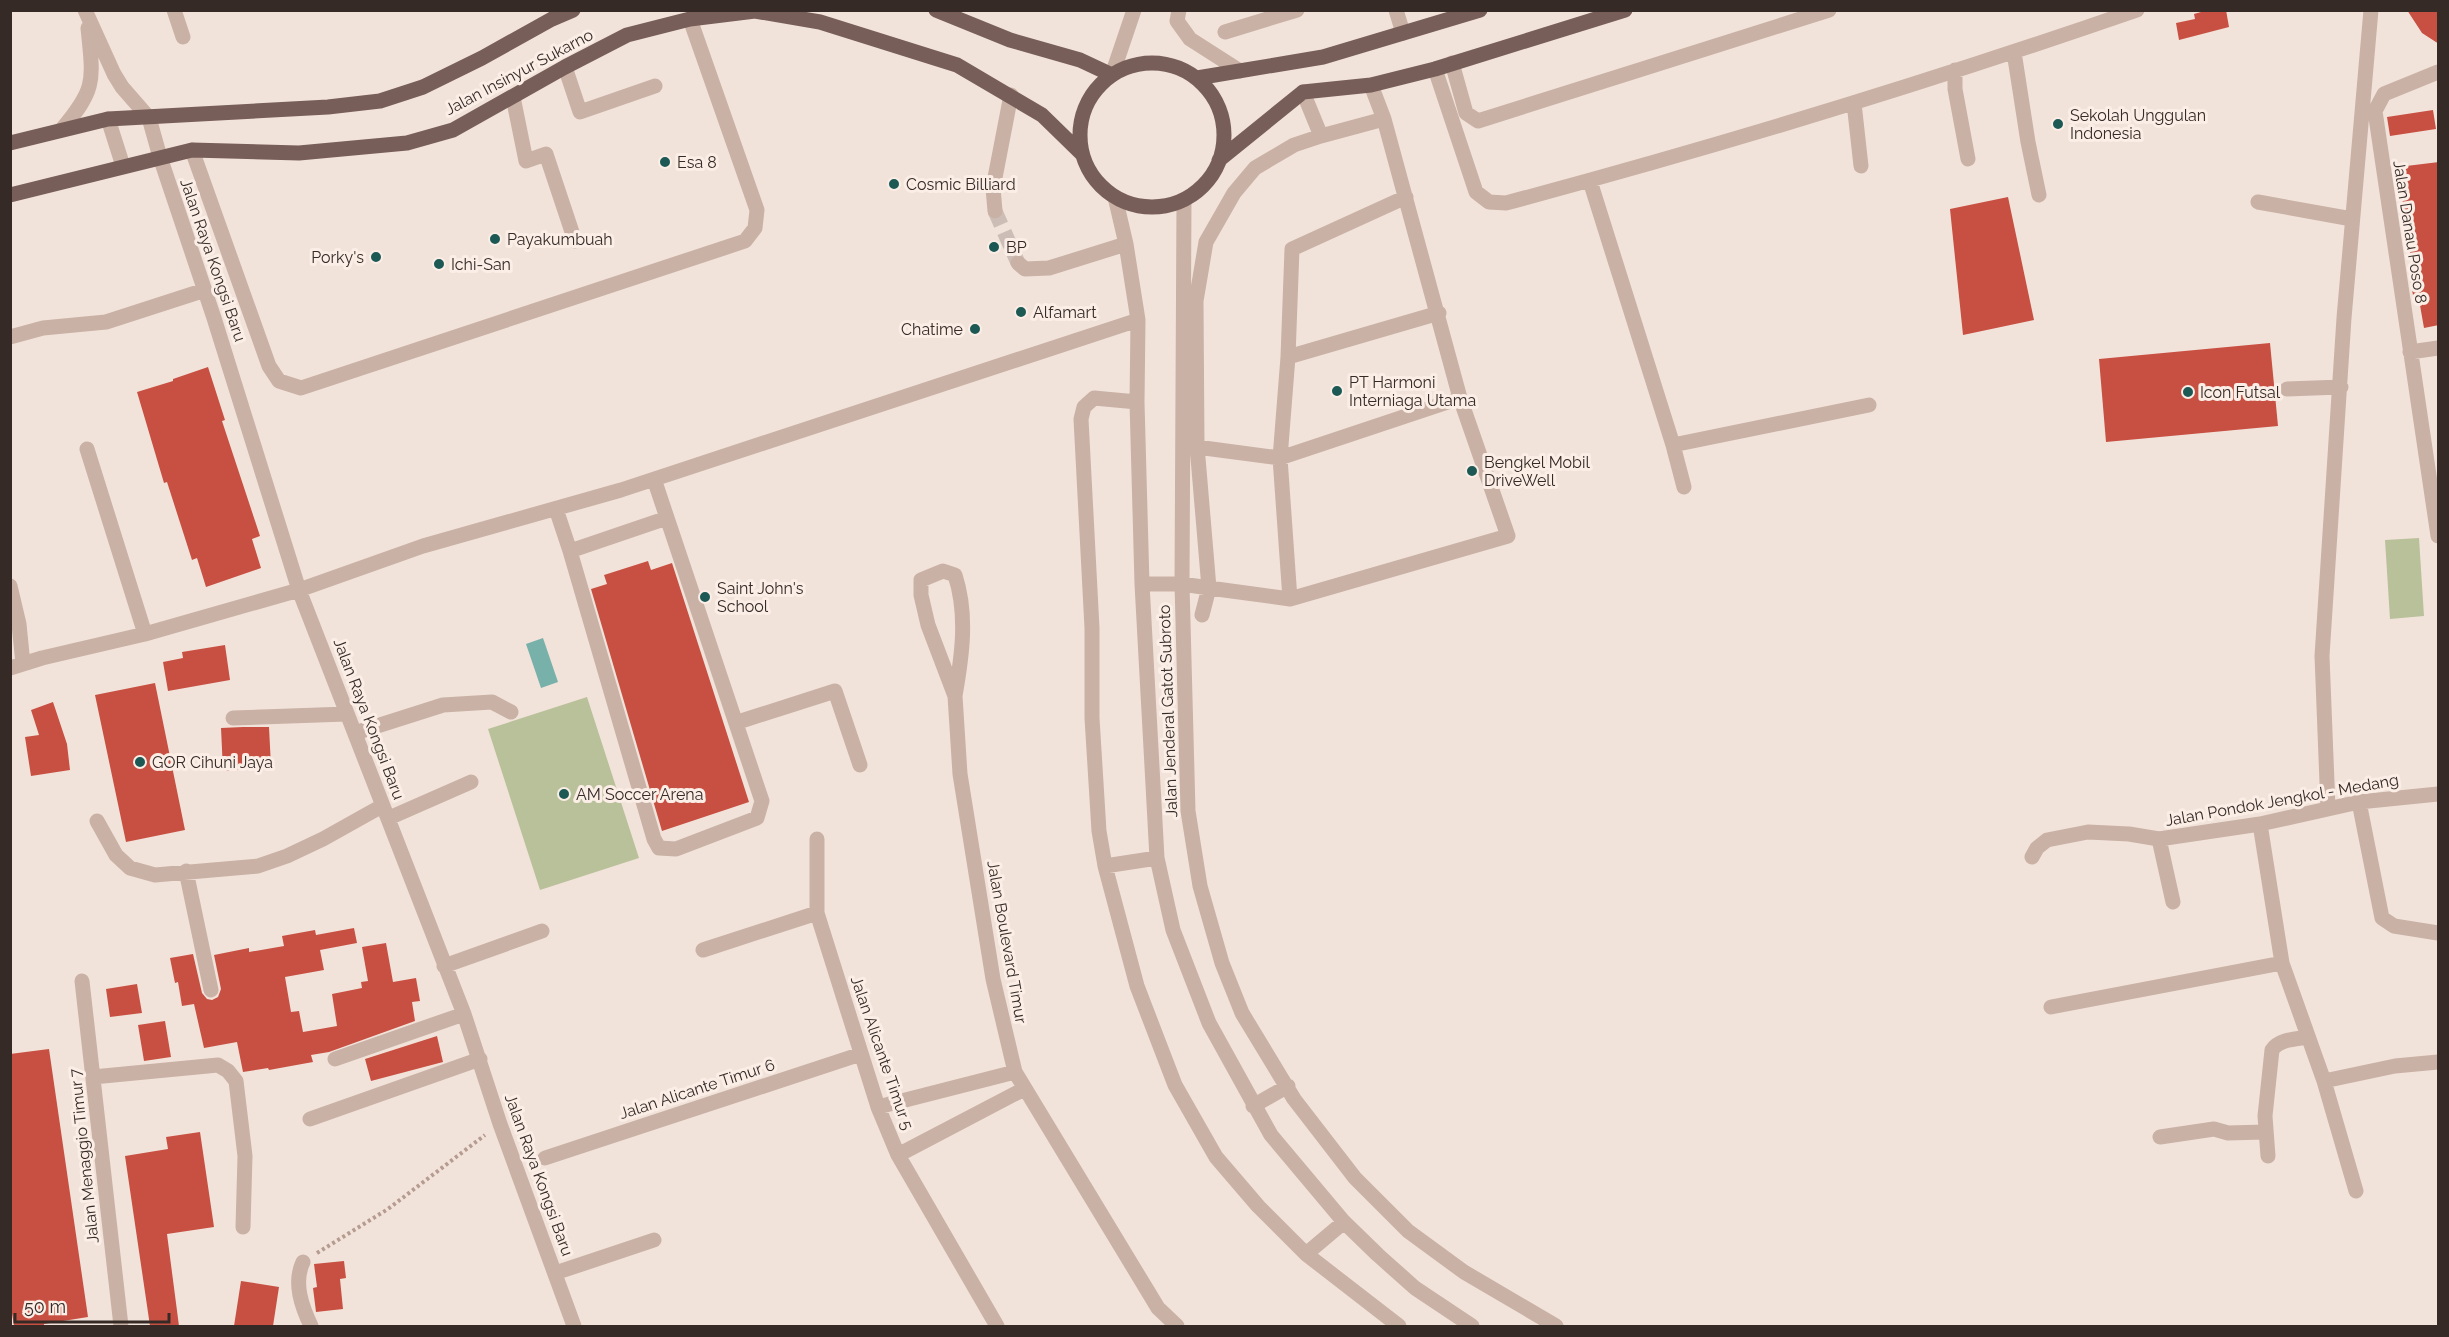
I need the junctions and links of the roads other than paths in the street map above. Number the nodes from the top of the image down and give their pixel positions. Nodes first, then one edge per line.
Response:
1 (174, 10) edge
2 (573, 10) edge
3 (936, 10) edge
4 (1134, 10) edge
5 (1179, 10) edge
6 (1297, 10) edge
7 (1396, 10) edge
8 (1480, 10) edge
9 (1625, 10) edge
10 (1829, 10) edge
11 (2137, 10) edge
12 (2371, 10) edge
13 (86, 13) edge
14 (690, 19) junction
15 (1225, 32) dead end
16 (1403, 33) junction
17 (183, 37) dead end
18 (2014, 52) junction
19 (1452, 63) junction
20 (565, 67) junction
21 (1435, 69) junction
22 (1954, 70) junction
23 (1240, 71) junction
24 (2439, 72) edge
25 (1112, 75) junction
26 (1197, 78) junction
27 (1371, 85) junction
28 (655, 86) dead end
29 (1304, 92) junction
30 (1011, 95) junction
31 (513, 97) junction
32 (1854, 103) junction
33 (149, 118) junction
34 (108, 119) junction
35 (1384, 119) junction
36 (62, 129) junction
37 (1321, 136) junction
38 (10, 143) edge
39 (192, 150) junction
40 (1082, 154) junction
41 (160, 157) junction
42 (1968, 159) dead end
43 (1219, 160) junction
44 (123, 166) junction
45 (1861, 166) dead end
46 (1590, 181) junction
47 (10, 195) edge
48 (2039, 195) dead end
49 (1115, 197) junction
50 (1406, 197) junction
51 (1184, 200) junction
52 (2258, 202) dead end
53 (995, 211) tunnel mouth
54 (2352, 219) junction
55 (575, 241) dead end
56 (1126, 244) junction
57 (1018, 263) dead end
58 (205, 290) junction
59 (1439, 314) junction
60 (1138, 320) junction
61 (10, 337) edge
62 (2439, 348) edge
63 (2410, 352) junction
64 (1288, 357) junction
65 (2341, 387) junction
66 (2287, 389) dead end
67 (1460, 399) junction
68 (1137, 402) junction
69 (1869, 405) dead end
70 (1673, 445) junction
71 (1190, 446) junction
72 (87, 449) dead end
73 (1280, 458) junction
74 (654, 479) junction
75 (1684, 487) dead end
76 (556, 508) junction
77 (667, 518) junction
78 (2439, 536) edge
79 (570, 551) junction
80 (1142, 584) junction
81 (1182, 584) junction
82 (10, 586) edge
83 (1209, 588) junction
84 (299, 590) junction
85 (1290, 599) junction
86 (1202, 615) dead end
87 (145, 634) junction
88 (17, 666) edge
89 (955, 696) junction
90 (510, 712) dead end
91 (347, 714) junction
92 (233, 718) dead end
93 (738, 722) junction
94 (355, 733) junction
95 (860, 765) dead end
96 (471, 782) dead end
97 (2439, 794) edge
98 (2359, 802) junction
99 (2328, 808) junction
100 (385, 812) junction
101 (97, 821) dead end
102 (2260, 824) junction
103 (817, 839) dead end
104 (2158, 839) junction
105 (2032, 857) dead end
106 (1157, 858) junction
107 (1105, 866) junction
108 (186, 872) junction
109 (2173, 902) dead end
110 (817, 913) junction
111 (542, 931) dead end
112 (2439, 933) edge
113 (702, 950) dead end
114 (2282, 963) junction
115 (444, 966) junction
116 (82, 981) dead end
117 (211, 990) dead end
118 (2051, 1007) dead end
119 (464, 1014) junction
120 (2308, 1037) junction
121 (861, 1054) junction
122 (335, 1059) dead end
123 (480, 1059) junction
124 (2439, 1062) edge
125 (1015, 1072) junction
126 (93, 1077) junction
127 (2324, 1081) junction
128 (1288, 1086) junction
129 (1024, 1089) junction
130 (1253, 1106) junction
131 (878, 1107) junction
132 (310, 1119) dead end
133 (2265, 1132) junction
134 (2160, 1137) dead end
135 (898, 1155) junction
136 (2268, 1156) dead end
137 (545, 1158) dead end
138 (2356, 1191) dead end
139 (1344, 1222) junction
140 (243, 1227) dead end
141 (654, 1240) dead end
142 (1306, 1254) junction
143 (303, 1262) road end
144 (555, 1273) junction
145 (121, 1326) edge
146 (311, 1326) edge
147 (574, 1326) edge
148 (997, 1326) edge
149 (1177, 1326) edge
150 (1399, 1326) edge
151 (1472, 1326) edge
152 (1556, 1326) edge

1 - 17 street
2 - 33 main road, Jalan Insinyur Sukarno
3 - 25 main road
4 - 25 street
5 - 23 street
6 - 15 street
7 - 16 street
8 - 16 main road
9 - 19 main road
10 - 19 street
11 - 18 street
12 - 54 street
13 - 33 street
13 - 36 street
14 - 20 main road, Jalan Insinyur Sukarno
14 - 30 main road, Jalan Insinyur Sukarno
14 - 39 street
16 - 23 main road
18 - 22 street
18 - 48 street
19 - 21 main road
20 - 28 street
20 - 31 main road, Jalan Insinyur Sukarno
21 - 27 main road
21 - 46 street
22 - 32 street
22 - 42 street
23 - 26 main road
24 - 63 street, Jalan Danau Poso 8
25 - 26 main road
25 - 40 main road
26 - 43 main road
27 - 29 main road
27 - 35 street
29 - 37 street
29 - 43 main road
30 - 40 main road, Jalan Insinyur Sukarno
30 - 53 street
31 - 39 main road, Jalan Insinyur Sukarno
31 - 55 street
32 - 45 street
32 - 46 street
33 - 34 main road, Jalan Insinyur Sukarno
33 - 41 street, Jalan Raya Kongsi Baru
34 - 36 main road, Jalan Insinyur Sukarno
34 - 44 street
35 - 37 street
35 - 50 street
36 - 38 main road, Jalan Insinyur Sukarno
37 - 71 street
39 - 41 main road, Jalan Insinyur Sukarno
40 - 49 main road
41 - 44 main road, Jalan Insinyur Sukarno
41 - 58 street, Jalan Raya Kongsi Baru
43 - 51 main road
44 - 47 main road, Jalan Insinyur Sukarno
46 - 70 street
49 - 51 main road
49 - 56 street, Jalan Jenderal Gatot Subroto
50 - 59 street
50 - 64 street
51 - 71 street, Jalan Jenderal Gatot Subroto
52 - 54 street
54 - 65 street
56 - 57 street
56 - 60 street, Jalan Jenderal Gatot Subroto
58 - 61 street
58 - 84 street, Jalan Raya Kongsi Baru
59 - 64 street
59 - 67 street
60 - 68 street, Jalan Jenderal Gatot Subroto
60 - 74 street
62 - 63 street
63 - 78 street, Jalan Danau Poso 8
64 - 73 street
65 - 66 street
65 - 99 street
67 - 73 street
67 - 85 street
68 - 80 street, Jalan Jenderal Gatot Subroto
68 - 107 street
69 - 70 street
70 - 75 street
71 - 73 street
71 - 81 street, Jalan Jenderal Gatot Subroto
71 - 83 street
72 - 87 street
73 - 85 street
74 - 76 street
74 - 77 street
76 - 79 street
76 - 84 street
77 - 79 street
77 - 93 street
79 - 93 street
80 - 81 street
80 - 106 street, Jalan Jenderal Gatot Subroto
81 - 83 street
81 - 128 street, Jalan Jenderal Gatot Subroto
82 - 88 street
83 - 85 street
83 - 86 street
84 - 87 street
84 - 91 street, Jalan Raya Kongsi Baru
87 - 88 street
89 - 89 street, Jalan Boulevard Timur
89 - 125 street, Jalan Boulevard Timur
90 - 94 street
91 - 92 street
91 - 94 street, Jalan Raya Kongsi Baru
93 - 95 street
94 - 100 street, Jalan Raya Kongsi Baru
96 - 100 street
97 - 98 street, Jalan Pondok Jengkol - Medang
98 - 99 street, Jalan Pondok Jengkol - Medang
98 - 112 street
99 - 102 street, Jalan Pondok Jengkol - Medang
100 - 108 street
100 - 115 street, Jalan Raya Kongsi Baru
101 - 108 street
102 - 104 street, Jalan Pondok Jengkol - Medang
102 - 114 street
103 - 110 street, Jalan Alicante Timur 5
104 - 105 street, Jalan Pondok Jengkol - Medang
104 - 109 street
106 - 107 street
106 - 130 street, Jalan Jenderal Gatot Subroto
107 - 142 street
108 - 117 street
110 - 113 street
110 - 121 street, Jalan Alicante Timur 5
111 - 115 street
114 - 118 street
114 - 120 street
115 - 119 street, Jalan Raya Kongsi Baru
116 - 126 street, Jalan Menaggio Timur 7
119 - 122 street
119 - 123 street, Jalan Raya Kongsi Baru
120 - 127 street
120 - 133 street
121 - 131 street, Jalan Alicante Timur 5
121 - 137 street, Jalan Alicante Timur 6
123 - 132 street
123 - 144 street, Jalan Raya Kongsi Baru
124 - 127 street
125 - 129 street, Jalan Boulevard Timur
125 - 131 street
126 - 140 street
126 - 145 street, Jalan Menaggio Timur 7
127 - 138 street
128 - 130 street
128 - 152 street, Jalan Jenderal Gatot Subroto
129 - 135 street
129 - 149 street, Jalan Boulevard Timur
130 - 139 street, Jalan Jenderal Gatot Subroto
131 - 135 street, Jalan Alicante Timur 5
133 - 134 street
133 - 136 street
135 - 148 street, Jalan Alicante Timur 5
139 - 142 street
139 - 151 street, Jalan Jenderal Gatot Subroto
141 - 144 street
142 - 150 street
143 - 146 street
144 - 147 street, Jalan Raya Kongsi Baru

